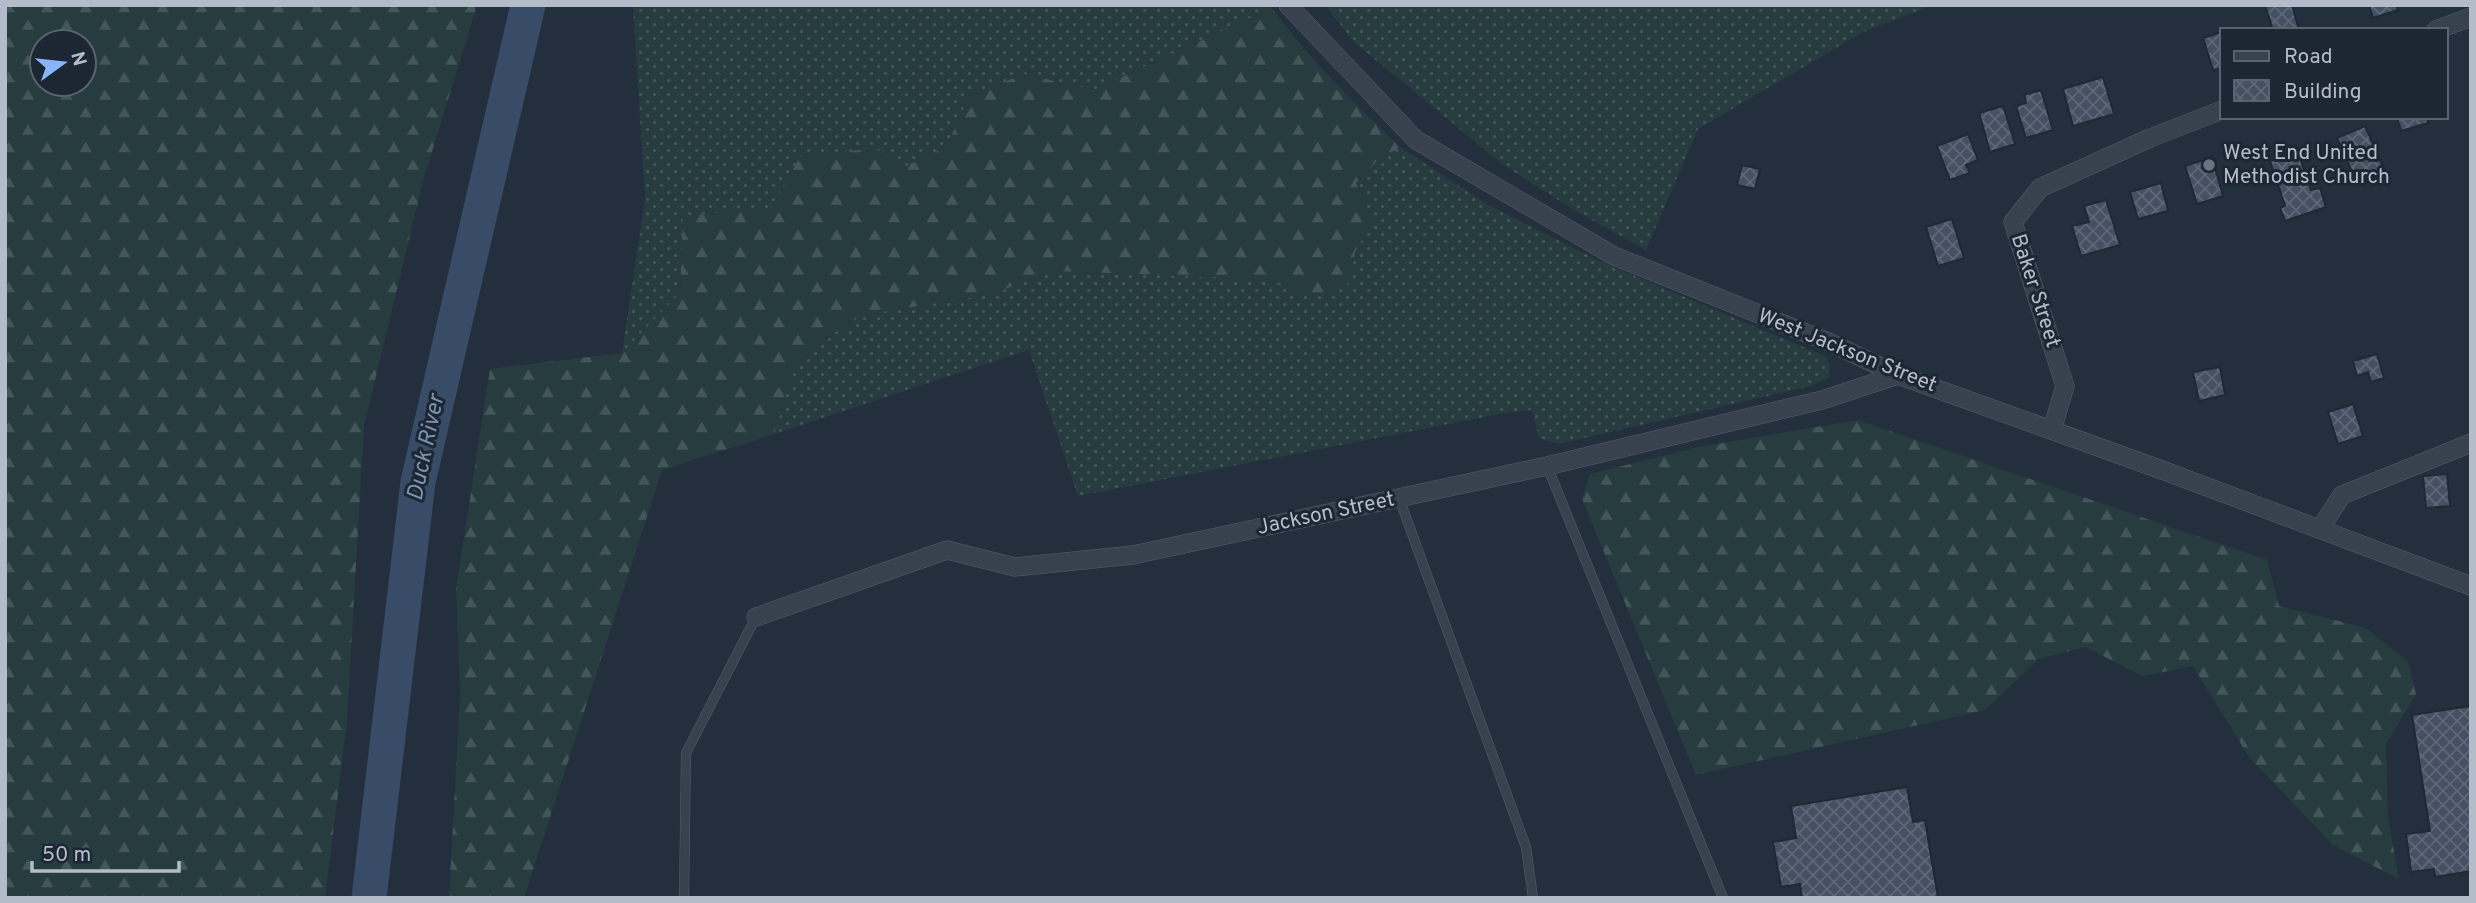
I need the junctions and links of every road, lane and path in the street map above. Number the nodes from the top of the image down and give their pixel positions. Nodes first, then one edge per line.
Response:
1 (1288, 5) edge
2 (2471, 17) edge
3 (2442, 28) edge
4 (2220, 111) edge
5 (1898, 375) junction
6 (2052, 430) junction
7 (2471, 443) edge
8 (1547, 466) junction
9 (1399, 498) junction
10 (2320, 529) junction
11 (2471, 586) edge
12 (755, 617) joint
13 (684, 898) edge
14 (1533, 898) edge
15 (1723, 898) edge

1 - 5 street, West Jackson Street
2 - 3 street
4 - 6 street, Baker Street
5 - 6 street, West Jackson Street
5 - 8 street, Jackson Street
6 - 10 street, West Jackson Street
7 - 10 street
8 - 9 street, Jackson Street
8 - 15 lane
9 - 12 street, Jackson Street
9 - 14 lane
10 - 11 street, West Jackson Street
12 - 13 lane

